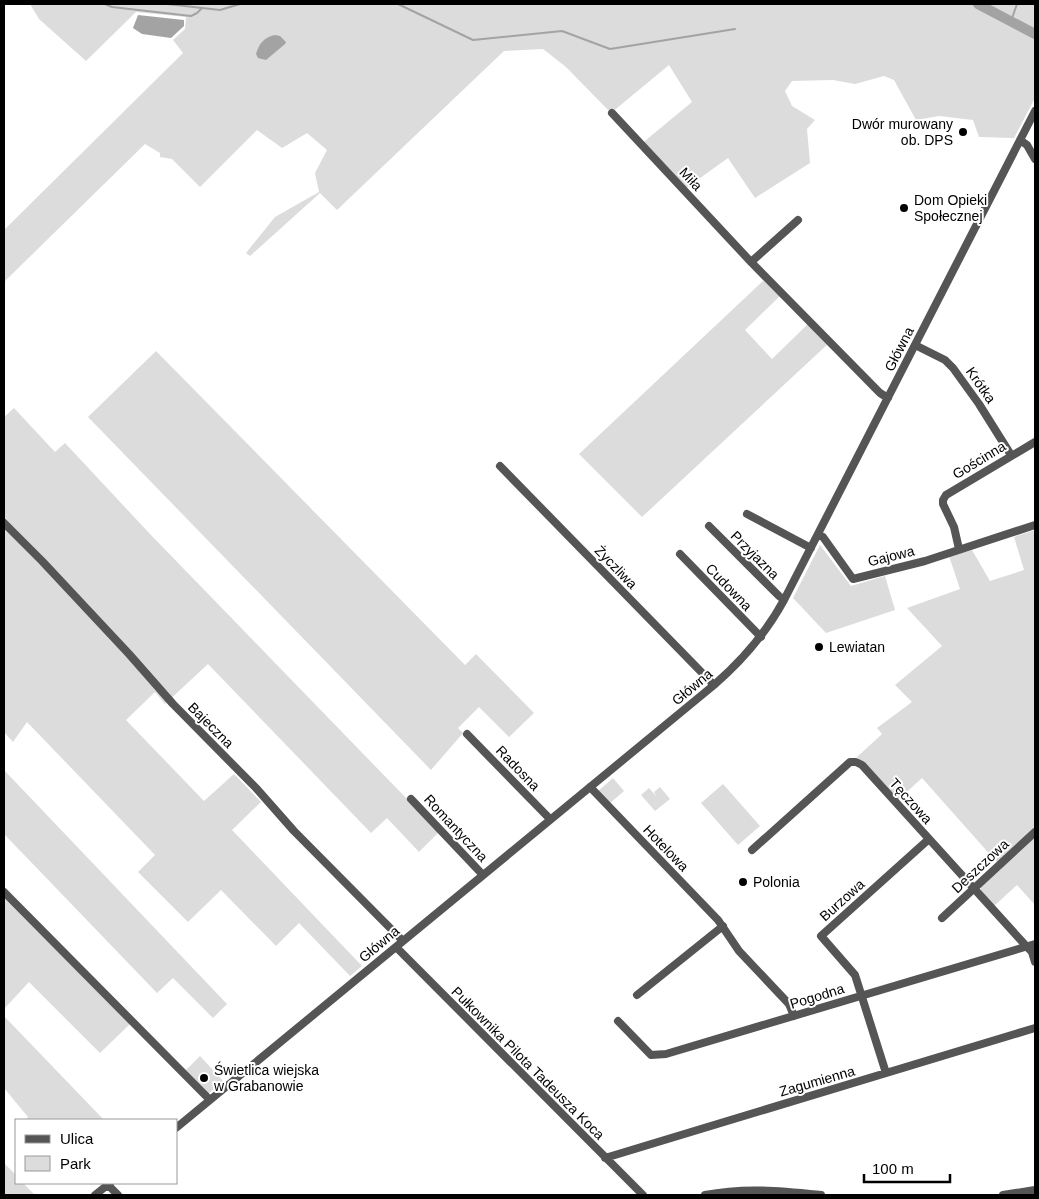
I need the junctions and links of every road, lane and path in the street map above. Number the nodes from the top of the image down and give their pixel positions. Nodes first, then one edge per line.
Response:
1 (1035, 111) edge
2 (612, 113) dead end
3 (1020, 140) junction
4 (1035, 159) edge
5 (798, 220) dead end
6 (751, 262) junction
7 (915, 345) junction
8 (888, 398) junction
9 (1035, 442) edge
10 (1011, 455) junction
11 (500, 466) dead end
12 (747, 514) dead end
13 (4, 523) edge
14 (1035, 525) edge
15 (709, 526) dead end
16 (818, 535) junction
17 (811, 548) junction
18 (959, 548) junction
19 (680, 554) dead end
20 (784, 600) junction
21 (761, 638) junction
22 (714, 685) junction
23 (467, 734) dead end
24 (590, 787) junction
25 (411, 799) dead end
26 (550, 819) junction
27 (1035, 832) edge
28 (929, 839) junction
29 (752, 850) dead end
30 (482, 875) junction
31 (974, 888) junction
32 (4, 892) edge
33 (942, 918) dead end
34 (723, 926) junction
35 (403, 941) junction
36 (1035, 944) edge
37 (1026, 946) junction
38 (396, 947) junction
39 (1035, 962) edge
40 (637, 995) dead end
41 (862, 996) junction
42 (794, 1016) junction
43 (618, 1021) dead end
44 (1035, 1028) edge
45 (886, 1073) junction
46 (210, 1100) junction
47 (178, 1126) edge
48 (605, 1158) junction
49 (109, 1184) edge
50 (1035, 1190) edge
51 (95, 1195) edge
52 (118, 1195) edge
53 (643, 1195) edge
54 (706, 1195) edge
55 (821, 1195) edge
56 (1003, 1195) edge

1 - 3 street, Główna
2 - 6 street, Miła
3 - 4 street
3 - 7 street, Główna
5 - 6 street
6 - 8 street, Miła
7 - 8 street, Główna
7 - 10 street, Krótka
8 - 16 street, Główna
9 - 10 street, Gościnna
10 - 18 street, Gościnna
11 - 22 street, Życzliwa
12 - 17 street
13 - 35 street, Bajeczna
14 - 18 street, Gajowa
15 - 20 street, Przyjazna
16 - 17 street, Główna
16 - 18 street, Gajowa
17 - 20 street, Główna
19 - 21 street, Cudowna
20 - 21 street, Główna
21 - 22 street, Główna
22 - 24 street, Główna
23 - 26 street, Radosna
24 - 26 street, Główna
24 - 34 street, Hotelowa
25 - 30 street, Romantyczna
26 - 30 street, Główna
27 - 31 street, Deszczowa
28 - 29 street, Tęczowa
28 - 31 street, Tęczowa
28 - 41 street, Burzowa
30 - 35 street, Główna
31 - 33 street, Deszczowa
31 - 37 street, Tęczowa
32 - 46 street
34 - 40 street
34 - 42 street, Hotelowa
35 - 38 street, Główna
36 - 37 street, Pogodna
37 - 39 street, Tęczowa
37 - 41 street, Pogodna
38 - 46 street, Główna
38 - 48 street, Pułkownika Pilota Tadeusza Koca
41 - 42 street, Pogodna
41 - 45 street, Burzowa
42 - 43 street, Pogodna
44 - 45 street, Zagumienna
45 - 48 street, Zagumienna
46 - 47 street, Główna
48 - 53 street, Pułkownika Pilota Tadeusza Koca
49 - 51 street
49 - 52 street
50 - 56 street
54 - 55 street

